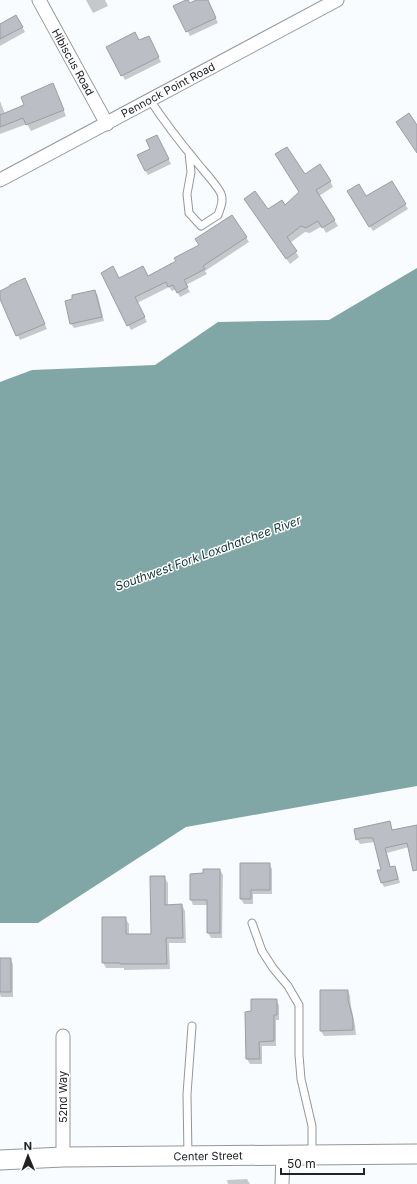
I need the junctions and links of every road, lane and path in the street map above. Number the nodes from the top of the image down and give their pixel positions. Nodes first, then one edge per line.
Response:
1 (38, 0) edge
2 (337, 0) edge
3 (150, 100) junction
4 (107, 124) junction
5 (189, 153) junction
6 (0, 180) edge
7 (252, 922) dead end
8 (192, 1026) dead end
9 (63, 1036) dead end
10 (312, 1154) junction
11 (417, 1154) edge
12 (188, 1156) junction
13 (63, 1157) junction
14 (0, 1160) edge
15 (283, 1170) edge

1 - 4 street, Hibiscus Road
2 - 3 street, Pennock Point Road
3 - 4 street, Pennock Point Road
3 - 5 lane
4 - 6 street, Pennock Point Road
5 - 5 lane
7 - 10 lane
8 - 12 lane
9 - 13 street, 52nd Way
10 - 11 street, Center Street
10 - 15 street, Center Street
12 - 13 street, Center Street
12 - 15 street, Center Street
13 - 14 street, Center Street

